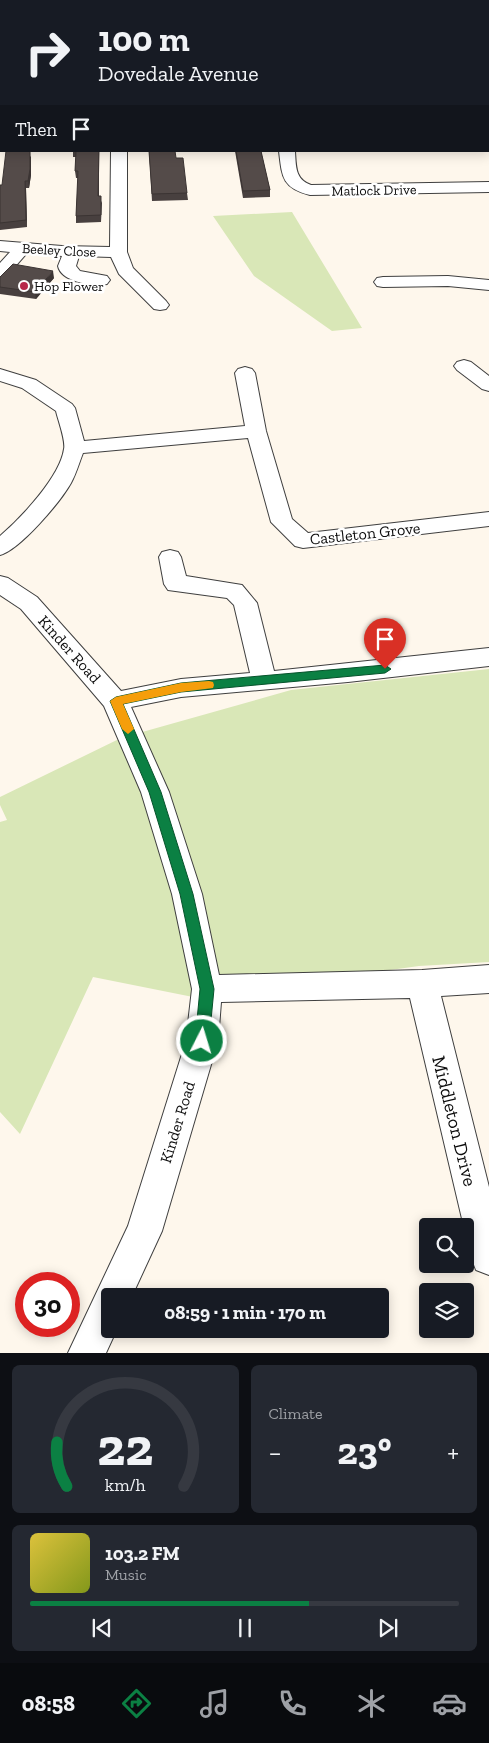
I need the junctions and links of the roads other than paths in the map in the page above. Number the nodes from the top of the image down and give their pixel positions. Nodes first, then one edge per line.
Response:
1 (119, 152) edge
2 (287, 152) edge
3 (489, 187) edge
4 (0, 246) edge
5 (23, 248) junction
6 (73, 252) junction
7 (118, 252) junction
8 (0, 273) edge
9 (101, 280) dead end
10 (383, 282) dead end
11 (489, 285) edge
12 (160, 305) dead end
13 (464, 366) dead end
14 (245, 373) dead end
15 (0, 375) edge
16 (489, 385) edge
17 (256, 431) junction
18 (75, 448) junction
19 (489, 520) edge
20 (0, 548) edge
21 (170, 557) dead end
22 (0, 584) edge
23 (489, 657) edge
24 (264, 680) junction
25 (116, 701) junction
26 (489, 979) edge
27 (422, 984) junction
28 (207, 989) junction
29 (489, 1257) edge
30 (117, 1288) edge
31 (101, 1323) edge
32 (87, 1353) edge

1 - 7 street, Beeley Close
2 - 3 street, Matlock Drive
4 - 5 street, Beeley Close
5 - 6 street, Beeley Close
5 - 8 street
6 - 7 street, Beeley Close
6 - 9 street
7 - 12 street, Beeley Close
10 - 11 street
13 - 16 street
14 - 17 street, Castleton Grove
15 - 18 street
17 - 18 street
17 - 19 street, Castleton Grove
18 - 20 street
21 - 24 street
22 - 25 street, Kinder Road
23 - 24 street
24 - 25 street
25 - 28 street, Kinder Road
26 - 27 street
27 - 28 street
27 - 29 street, Middleton Drive
28 - 30 street, Kinder Road
31 - 32 street

